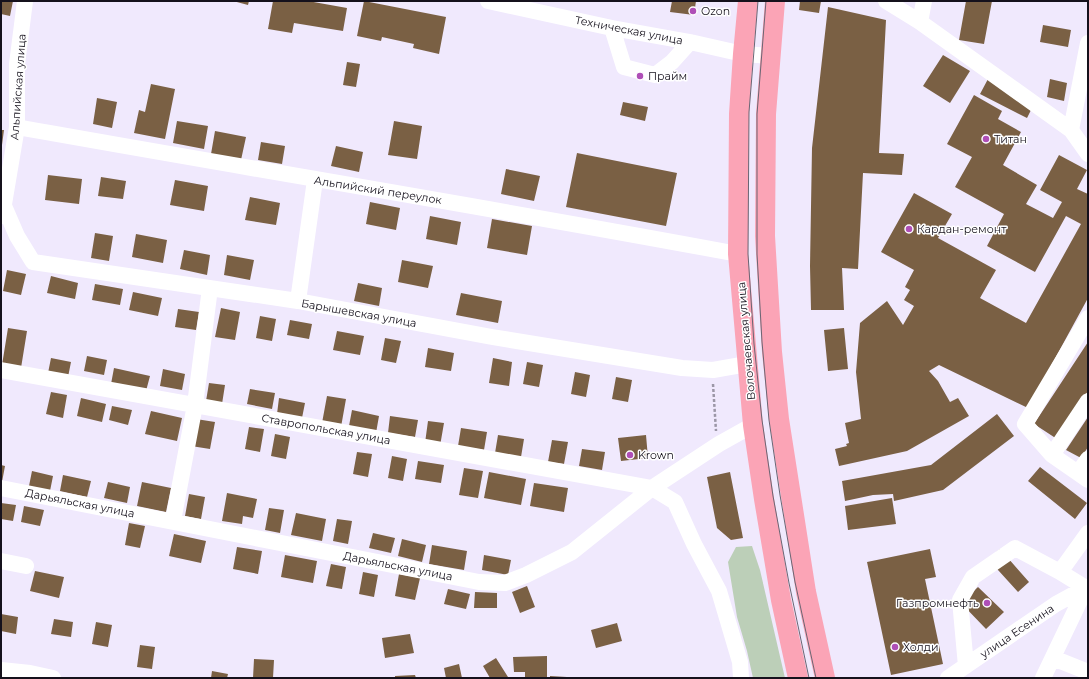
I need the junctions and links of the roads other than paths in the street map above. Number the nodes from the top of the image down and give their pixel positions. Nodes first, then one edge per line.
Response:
1 (25, 1) edge
2 (488, 1) edge
3 (748, 1) edge
4 (774, 1) edge
5 (886, 1) edge
6 (924, 1) edge
7 (920, 22) junction
8 (612, 28) junction
9 (690, 42) junction
10 (1088, 43) edge
11 (742, 54) junction
12 (770, 56) junction
13 (17, 127) junction
14 (1071, 130) junction
15 (1088, 154) edge
16 (315, 180) junction
17 (2, 213) edge
18 (738, 254) junction
19 (210, 288) junction
20 (298, 301) junction
21 (1088, 318) edge
22 (747, 364) junction
23 (1, 370) edge
24 (1088, 401) edge
25 (195, 405) junction
26 (753, 425) junction
27 (1052, 455) junction
28 (1088, 458) edge
29 (1083, 477) edge
30 (1, 488) edge
31 (652, 488) junction
32 (173, 521) junction
33 (1088, 533) edge
34 (1, 561) edge
35 (26, 566) dead end
36 (1060, 572) junction
37 (1087, 587) edge
38 (1053, 658) junction
39 (966, 666) junction
40 (1, 670) edge
41 (1088, 672) edge
42 (826, 676) edge
43 (53, 678) edge
44 (741, 678) edge
45 (798, 678) edge
46 (948, 678) edge
47 (1043, 678) edge

1 - 13 street, Альпийская улица
2 - 8 street, Техническая улица
3 - 11 main road, Волочаевская улица
4 - 12 main road
5 - 7 street
6 - 7 street
7 - 14 street
8 - 9 street, Техническая улица
8 - 9 street
9 - 11 street, Техническая улица
10 - 14 street
11 - 12 street, Техническая улица
11 - 18 main road, Волочаевская улица
12 - 42 main road
13 - 16 street, Альпийский переулок
13 - 17 street, Альпийская улица
14 - 15 street
16 - 18 street, Альпийский переулок
16 - 20 street
17 - 19 street, Барышевская улица
18 - 22 main road, Волочаевская улица
19 - 20 street, Барышевская улица
19 - 25 street
20 - 22 street, Барышевская улица
21 - 27 street
22 - 26 main road, Волочаевская улица
23 - 25 street, Ставропольская улица
24 - 27 street
25 - 31 street, Ставропольская улица
25 - 32 street
26 - 31 street, Дарьяльская улица
26 - 45 main road, Волочаевская улица
27 - 29 street
28 - 29 street
30 - 32 street, Дарьяльская улица
31 - 32 street, Дарьяльская улица
31 - 44 street
33 - 36 street
34 - 35 street
36 - 37 street
36 - 39 street
37 - 38 street
37 - 39 street, улица Есенина
38 - 41 street
38 - 47 street
39 - 46 street, улица Есенина
40 - 43 street

